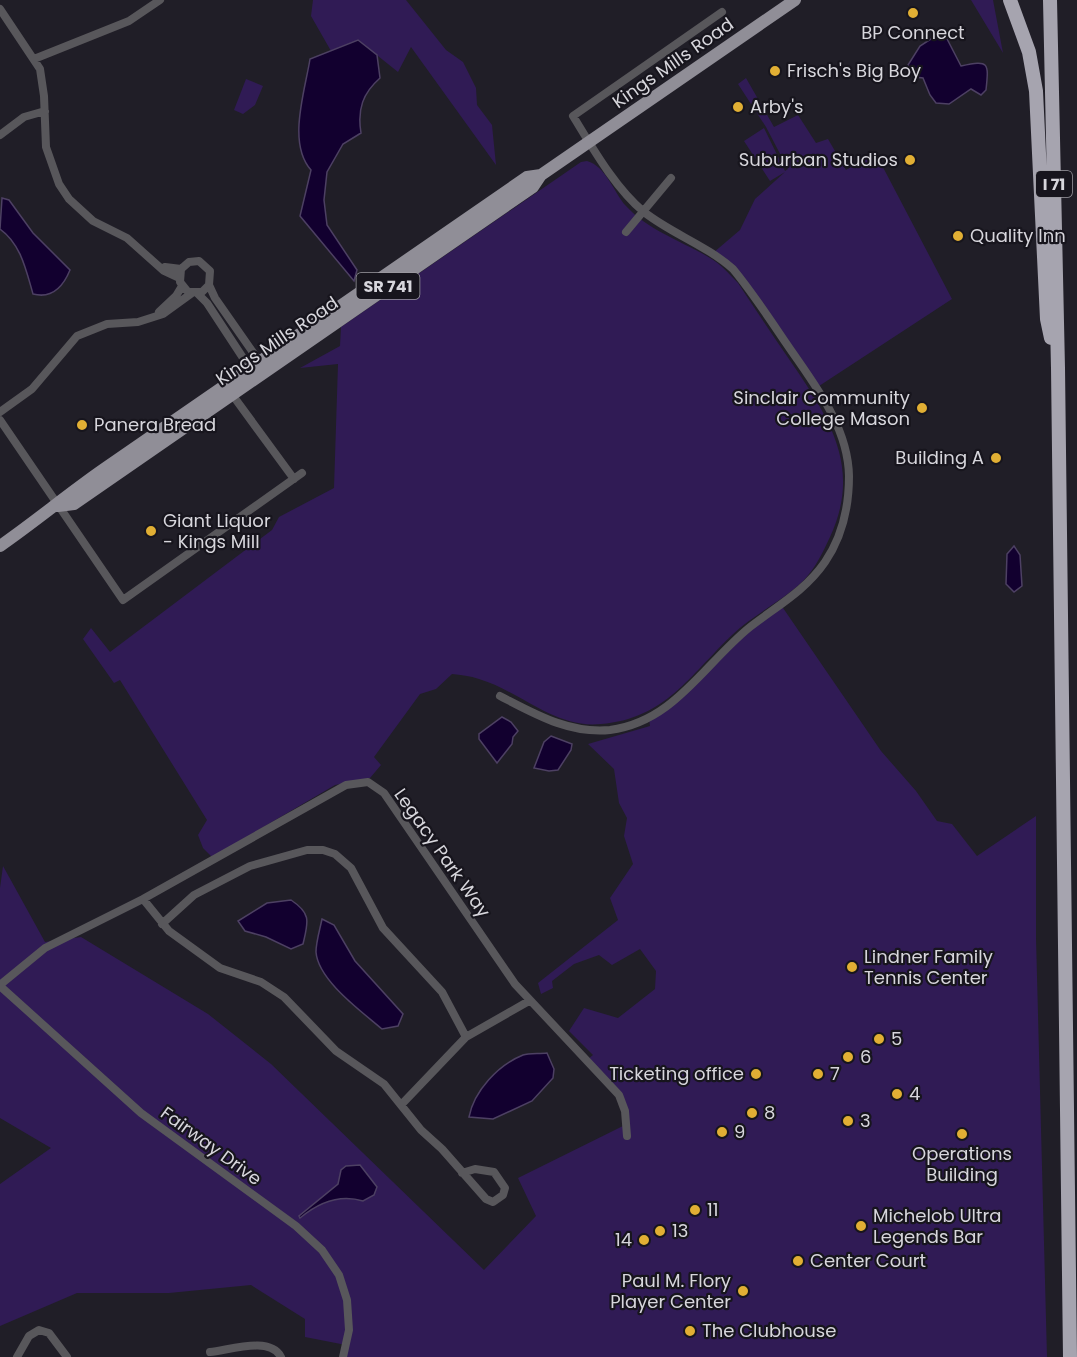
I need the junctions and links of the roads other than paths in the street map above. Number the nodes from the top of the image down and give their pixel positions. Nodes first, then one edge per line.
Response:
1 (160, 0) edge
2 (1010, 0) edge
3 (1050, 0) edge
4 (793, 1) edge
5 (0, 9) edge
6 (722, 12) dead end
7 (34, 59) junction
8 (45, 111) junction
9 (0, 135) edge
10 (590, 141) junction
11 (541, 175) junction
12 (671, 178) dead end
13 (643, 211) junction
14 (626, 232) dead end
15 (158, 265) junction
16 (182, 269) junction
17 (180, 282) junction
18 (209, 285) junction
19 (194, 293) junction
20 (152, 317) junction
21 (254, 364) junction
22 (1058, 368) junction
23 (231, 393) junction
24 (0, 412) edge
25 (0, 420) edge
26 (302, 473) dead end
27 (294, 479) junction
28 (58, 506) junction
29 (0, 546) edge
30 (500, 696) dead end
31 (143, 898) junction
32 (162, 924) junction
33 (0, 985) edge
34 (529, 1001) junction
35 (466, 1036) junction
36 (401, 1105) junction
37 (627, 1136) dead end
38 (462, 1173) junction
39 (210, 1352) dead end
40 (17, 1357) edge
41 (67, 1357) edge
42 (281, 1357) edge
43 (343, 1357) edge
44 (1070, 1357) edge

1 - 7 street
2 - 22 highway
3 - 22 highway, I 71
4 - 10 main road, Kings Mills Road / SR 741
5 - 7 street
6 - 10 street
7 - 8 street
8 - 9 street
8 - 15 street
10 - 11 main road, Kings Mills Road / SR 741
10 - 13 street
11 - 21 main road, Kings Mills Road / SR 741
11 - 23 main road, Kings Mills Road / SR 741
12 - 13 street
13 - 14 street
13 - 30 street
15 - 16 street
15 - 17 street
16 - 17 street
16 - 18 street
17 - 19 street
17 - 20 street
18 - 19 street
18 - 21 street
19 - 20 street
19 - 21 street
20 - 24 street
21 - 28 main road, Kings Mills Road / SR 741
22 - 44 highway, I 71
23 - 27 street
23 - 28 main road, Kings Mills Road / SR 741
25 - 28 street
26 - 27 street
27 - 28 street
28 - 29 main road, Kings Mills Road / SR 741
31 - 32 street
31 - 33 street, Legacy Park Way
31 - 34 street, Legacy Park Way
32 - 35 street
32 - 36 street
33 - 43 street, Fairway Drive
34 - 35 street
34 - 37 street, Legacy Park Way
35 - 36 street
36 - 38 street
38 - 38 street
39 - 42 street
40 - 41 street

